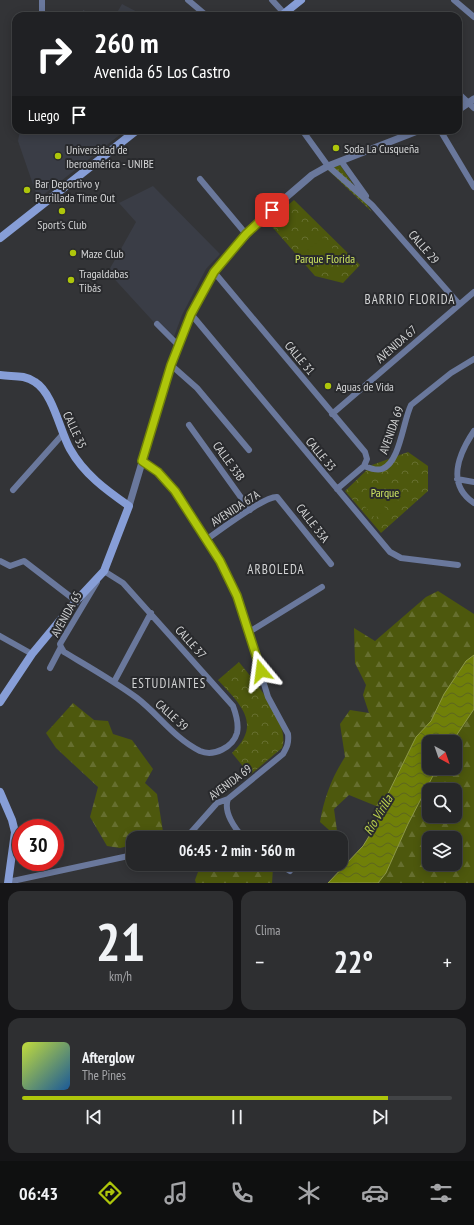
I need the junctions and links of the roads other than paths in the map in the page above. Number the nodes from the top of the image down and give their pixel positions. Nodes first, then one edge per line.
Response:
1 (42, 0) edge
2 (188, 0) edge
3 (272, 0) edge
4 (301, 0) edge
5 (454, 0) edge
6 (42, 12) edge
7 (202, 12) edge
8 (281, 12) edge
9 (285, 12) edge
10 (474, 17) edge
11 (462, 96) edge
12 (472, 103) edge
13 (462, 108) edge
14 (132, 134) edge
15 (305, 134) edge
16 (410, 134) edge
17 (442, 134) edge
18 (341, 161) junction
19 (328, 166) junction
20 (200, 179) dead end
21 (474, 187) edge
22 (372, 206) junction
23 (246, 234) junction
24 (0, 238) edge
25 (214, 272) junction
26 (474, 292) edge
27 (459, 304) junction
28 (191, 314) junction
29 (157, 324) dead end
30 (179, 346) junction
31 (474, 359) edge
32 (171, 365) junction
33 (0, 375) edge
34 (332, 414) junction
35 (189, 425) dead end
36 (474, 431) edge
37 (63, 434) junction
38 (249, 450) dead end
39 (367, 459) joint
40 (142, 461) junction
41 (364, 466) junction
42 (457, 479) junction
43 (474, 482) edge
44 (337, 489) junction
45 (13, 490) dead end
46 (276, 497) joint
47 (474, 503) edge
48 (129, 506) junction
49 (250, 510) junction
50 (207, 539) junction
51 (0, 561) edge
52 (331, 564) dead end
53 (458, 566) dead end
54 (104, 571) junction
55 (322, 586) dead end
56 (76, 601) junction
57 (151, 613) junction
58 (249, 632) junction
59 (0, 636) edge
60 (61, 648) junction
61 (32, 654) junction
62 (50, 668) dead end
63 (114, 682) junction
64 (0, 702) edge
65 (233, 740) joint
66 (0, 792) edge
67 (228, 799) junction
68 (192, 831) edge
69 (239, 831) edge
70 (126, 857) edge
71 (8, 883) edge

1 - 6 street
2 - 7 street
3 - 8 street
4 - 9 main road
5 - 10 street
11 - 12 street
12 - 13 street
14 - 24 main road
15 - 19 street, CALLE 29
16 - 18 street
17 - 21 street
18 - 19 street
18 - 22 street, CALLE 29
19 - 22 street, CALLE 29
19 - 23 street
20 - 23 street
22 - 27 street, CALLE 29
23 - 25 street
25 - 28 street
25 - 34 street, CALLE 31
26 - 27 street, AVENIDA 67
27 - 34 street, AVENIDA 67
28 - 30 street
28 - 44 street, CALLE 33
29 - 30 street
30 - 32 street
31 - 41 street, AVENIDA 69
32 - 38 street
32 - 40 street
33 - 37 main road, CALLE 35
34 - 39 street, CALLE 31
35 - 49 street, CALLE 33B
36 - 42 street
37 - 45 street
37 - 48 main road, CALLE 35
39 - 41 street, AVENIDA 69
40 - 48 street
40 - 50 street
41 - 44 street, AVENIDA 69
42 - 43 street
42 - 47 street
44 - 53 street, CALLE 33
46 - 49 street, AVENIDA 67A
46 - 52 street, CALLE 33A
48 - 54 main road
49 - 50 street, AVENIDA 67A
50 - 58 street
51 - 56 street
54 - 56 main road
54 - 57 street, CALLE 37
54 - 60 street, AVENIDA 65
55 - 58 street
56 - 61 main road
57 - 63 street
57 - 65 street, CALLE 37
58 - 67 street, AVENIDA 69
59 - 61 street
60 - 62 street, AVENIDA 65
60 - 63 street, CALLE 39
61 - 64 main road
63 - 65 street, CALLE 39
66 - 71 main road
67 - 68 street, AVENIDA 69
67 - 69 street
70 - 71 street

